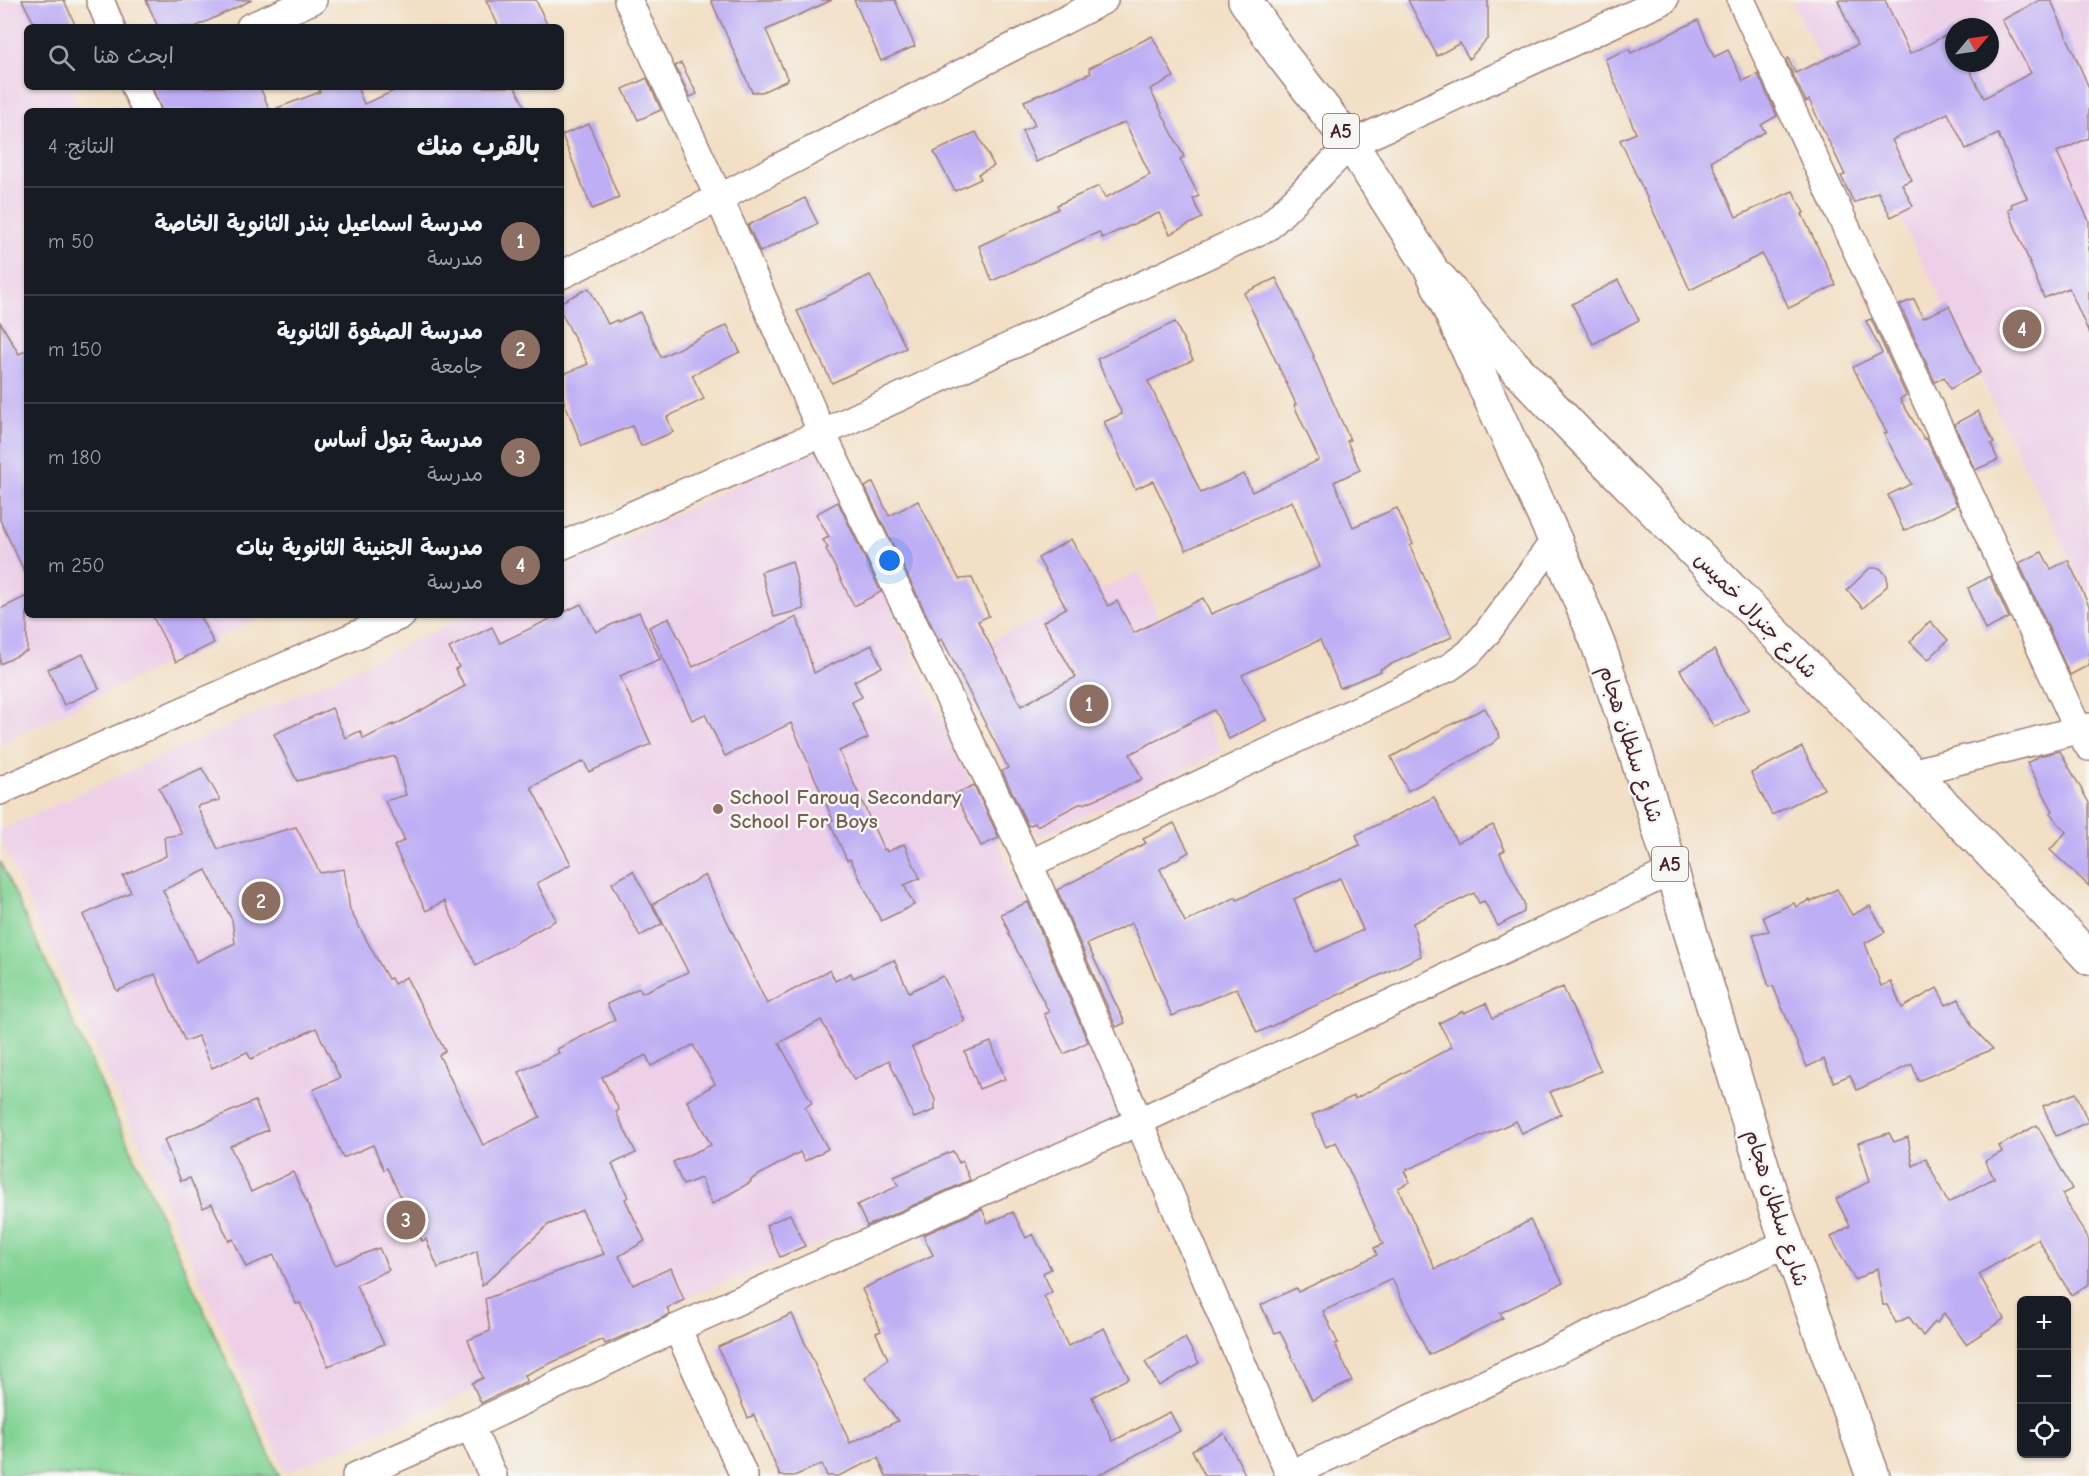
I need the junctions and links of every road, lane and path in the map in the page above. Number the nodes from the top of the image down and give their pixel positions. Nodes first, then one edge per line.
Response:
1 (100, 0) edge
2 (313, 0) edge
3 (628, 0) edge
4 (1104, 0) edge
5 (1245, 0) edge
6 (1664, 0) edge
7 (1742, 0) edge
8 (110, 24) edge
9 (257, 24) edge
10 (136, 90) edge
11 (145, 108) edge
12 (1351, 144) junction
13 (719, 198) junction
14 (1430, 267) junction
15 (564, 274) edge
16 (822, 433) junction
17 (1556, 540) junction
18 (564, 545) edge
19 (387, 618) edge
20 (346, 626) edge
21 (2086, 735) edge
22 (1911, 773) junction
23 (0, 790) edge
24 (1029, 864) junction
25 (1672, 871) junction
26 (2089, 958) edge
27 (1138, 1122) junction
28 (1787, 1243) junction
29 (677, 1328) junction
30 (470, 1426) junction
31 (1289, 1475) edge
32 (356, 1476) edge
33 (493, 1476) edge
34 (744, 1476) edge
35 (1873, 1476) edge

1 - 8 street
2 - 9 street
3 - 13 street
4 - 13 street
5 - 12 main road, A5
6 - 12 street
7 - 21 street
10 - 11 street
12 - 14 main road, A5
12 - 16 street
13 - 15 street
13 - 16 street
14 - 17 main road, شارع سلطان هجام / A5
14 - 22 main road, شارع جنرال خميس / A5
16 - 18 street
16 - 24 street
17 - 24 street
17 - 25 main road, شارع سلطان هجام / A5
19 - 20 street
20 - 23 street
21 - 22 street
22 - 26 main road, شارع جنرال خميس / A5
24 - 27 street
25 - 27 street
25 - 28 main road, شارع سلطان هجام / A5
27 - 29 street
27 - 31 street
28 - 31 street
28 - 35 main road, شارع سلطان هجام / A5
29 - 30 street
29 - 34 street
30 - 32 street
30 - 33 street

